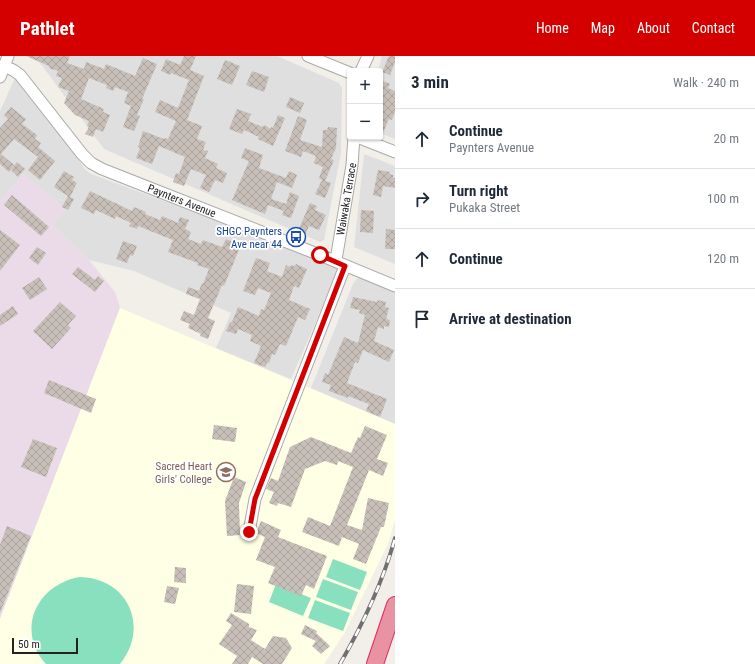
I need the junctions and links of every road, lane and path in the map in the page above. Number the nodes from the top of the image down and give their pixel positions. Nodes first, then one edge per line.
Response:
1 (308, 56) edge
2 (368, 56) edge
3 (3, 68) edge
4 (362, 68) edge
5 (347, 72) edge
6 (356, 140) edge
7 (364, 140) edge
8 (395, 152) edge
9 (335, 262) junction
10 (345, 266) junction
11 (395, 286) edge
12 (249, 532) dead end
13 (395, 605) edge
14 (375, 664) edge

1 - 5 street
2 - 4 street
3 - 9 street, Paynters Avenue
6 - 9 street, Waiwaka Terrace
7 - 8 street
9 - 10 street, Paynters Avenue
10 - 11 street, Paynters Avenue
10 - 12 street
13 - 14 highway

